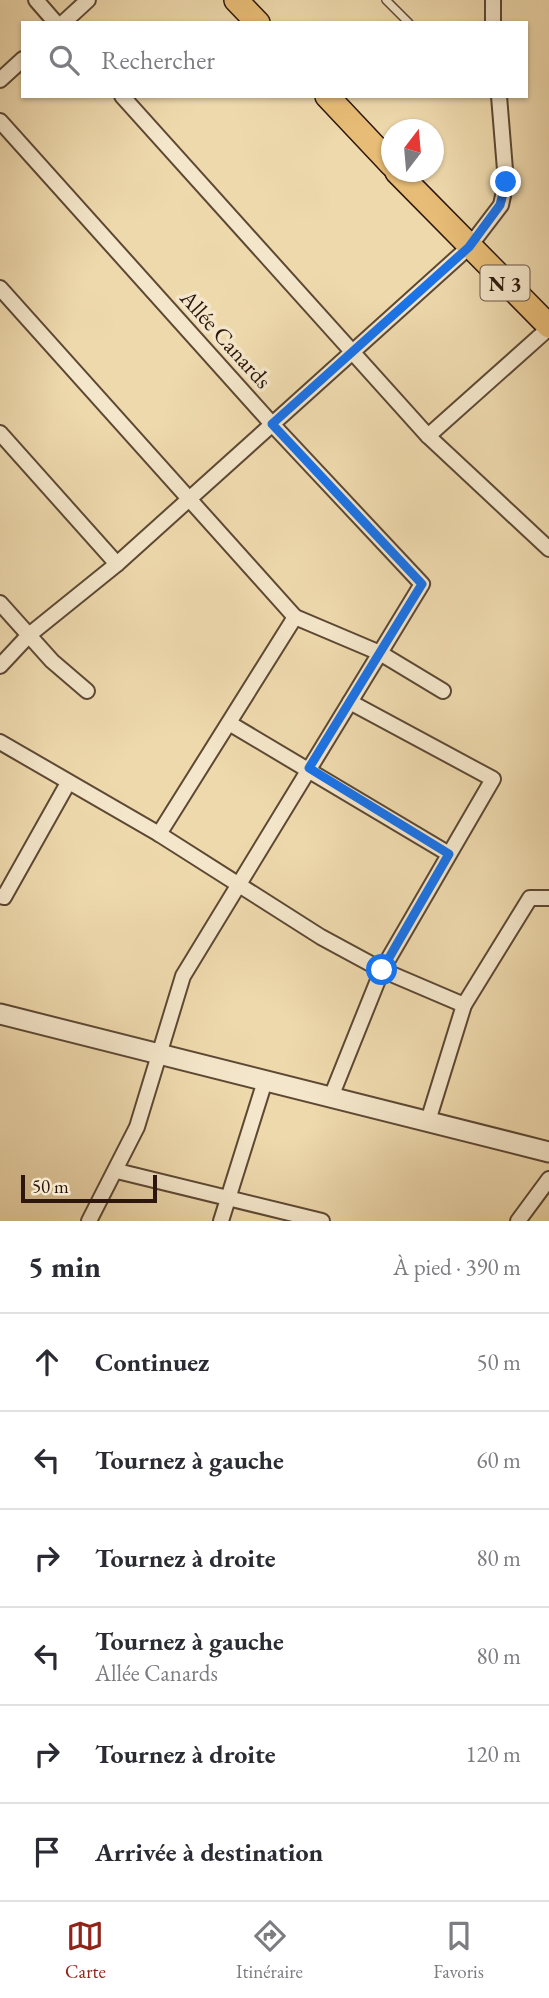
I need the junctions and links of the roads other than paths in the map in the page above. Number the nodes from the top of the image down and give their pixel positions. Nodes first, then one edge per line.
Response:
1 (36, 0) edge
2 (88, 0) edge
3 (236, 0) edge
4 (386, 0) edge
5 (493, 0) edge
6 (54, 21) edge
7 (65, 21) edge
8 (256, 21) edge
9 (407, 21) edge
10 (493, 21) edge
11 (21, 61) edge
12 (0, 80) edge
13 (124, 98) edge
14 (329, 98) edge
15 (499, 98) edge
16 (0, 121) edge
17 (381, 154) edge
18 (407, 182) edge
19 (469, 247) junction
20 (0, 288) edge
21 (549, 327) edge
22 (352, 352) junction
23 (272, 424) junction
24 (0, 433) edge
25 (428, 436) junction
26 (188, 499) junction
27 (549, 550) edge
28 (117, 564) junction
29 (0, 603) edge
30 (295, 617) junction
31 (29, 635) junction
32 (380, 653) junction
33 (0, 666) edge
34 (87, 691) dead end
35 (443, 691) dead end
36 (350, 702) junction
37 (229, 723) junction
38 (0, 742) edge
39 (309, 768) junction
40 (68, 783) junction
41 (159, 834) junction
42 (449, 854) junction
43 (239, 884) junction
44 (0, 896) edge
45 (549, 898) edge
46 (382, 970) junction
47 (464, 1005) junction
48 (0, 1014) edge
49 (158, 1054) junction
50 (265, 1081) junction
51 (331, 1097) junction
52 (428, 1121) junction
53 (549, 1152) edge
54 (117, 1171) junction
55 (549, 1179) edge
56 (228, 1199) junction
57 (89, 1221) edge
58 (221, 1221) edge
59 (321, 1221) edge
60 (518, 1221) edge

1 - 6 street
2 - 7 street
3 - 8 main road
4 - 9 lane
5 - 10 street
11 - 12 street
13 - 22 street
14 - 17 main road
15 - 19 street
16 - 23 street, Allée Canards
18 - 19 main road, N 3
19 - 21 main road, N 3
19 - 22 street
20 - 26 street
21 - 25 street
22 - 23 street
22 - 25 street
23 - 26 street
23 - 32 street, Allée Canards
24 - 28 street
25 - 27 street
26 - 28 street
26 - 30 street
28 - 31 street
29 - 31 street
30 - 32 street
30 - 37 street
31 - 33 street
31 - 34 street
32 - 35 street
32 - 36 street
36 - 39 street
36 - 42 street
37 - 39 street
37 - 41 street
38 - 40 street
39 - 42 street
39 - 43 street
40 - 41 street
40 - 44 street
41 - 43 street
42 - 46 street
43 - 46 street
43 - 49 street
45 - 47 street
46 - 47 street
46 - 51 street
47 - 52 street
48 - 49 street
49 - 50 street
49 - 54 street
50 - 51 street
50 - 56 street
51 - 52 street
52 - 53 street
54 - 56 street
54 - 57 street
55 - 60 street
56 - 58 street
56 - 59 street

